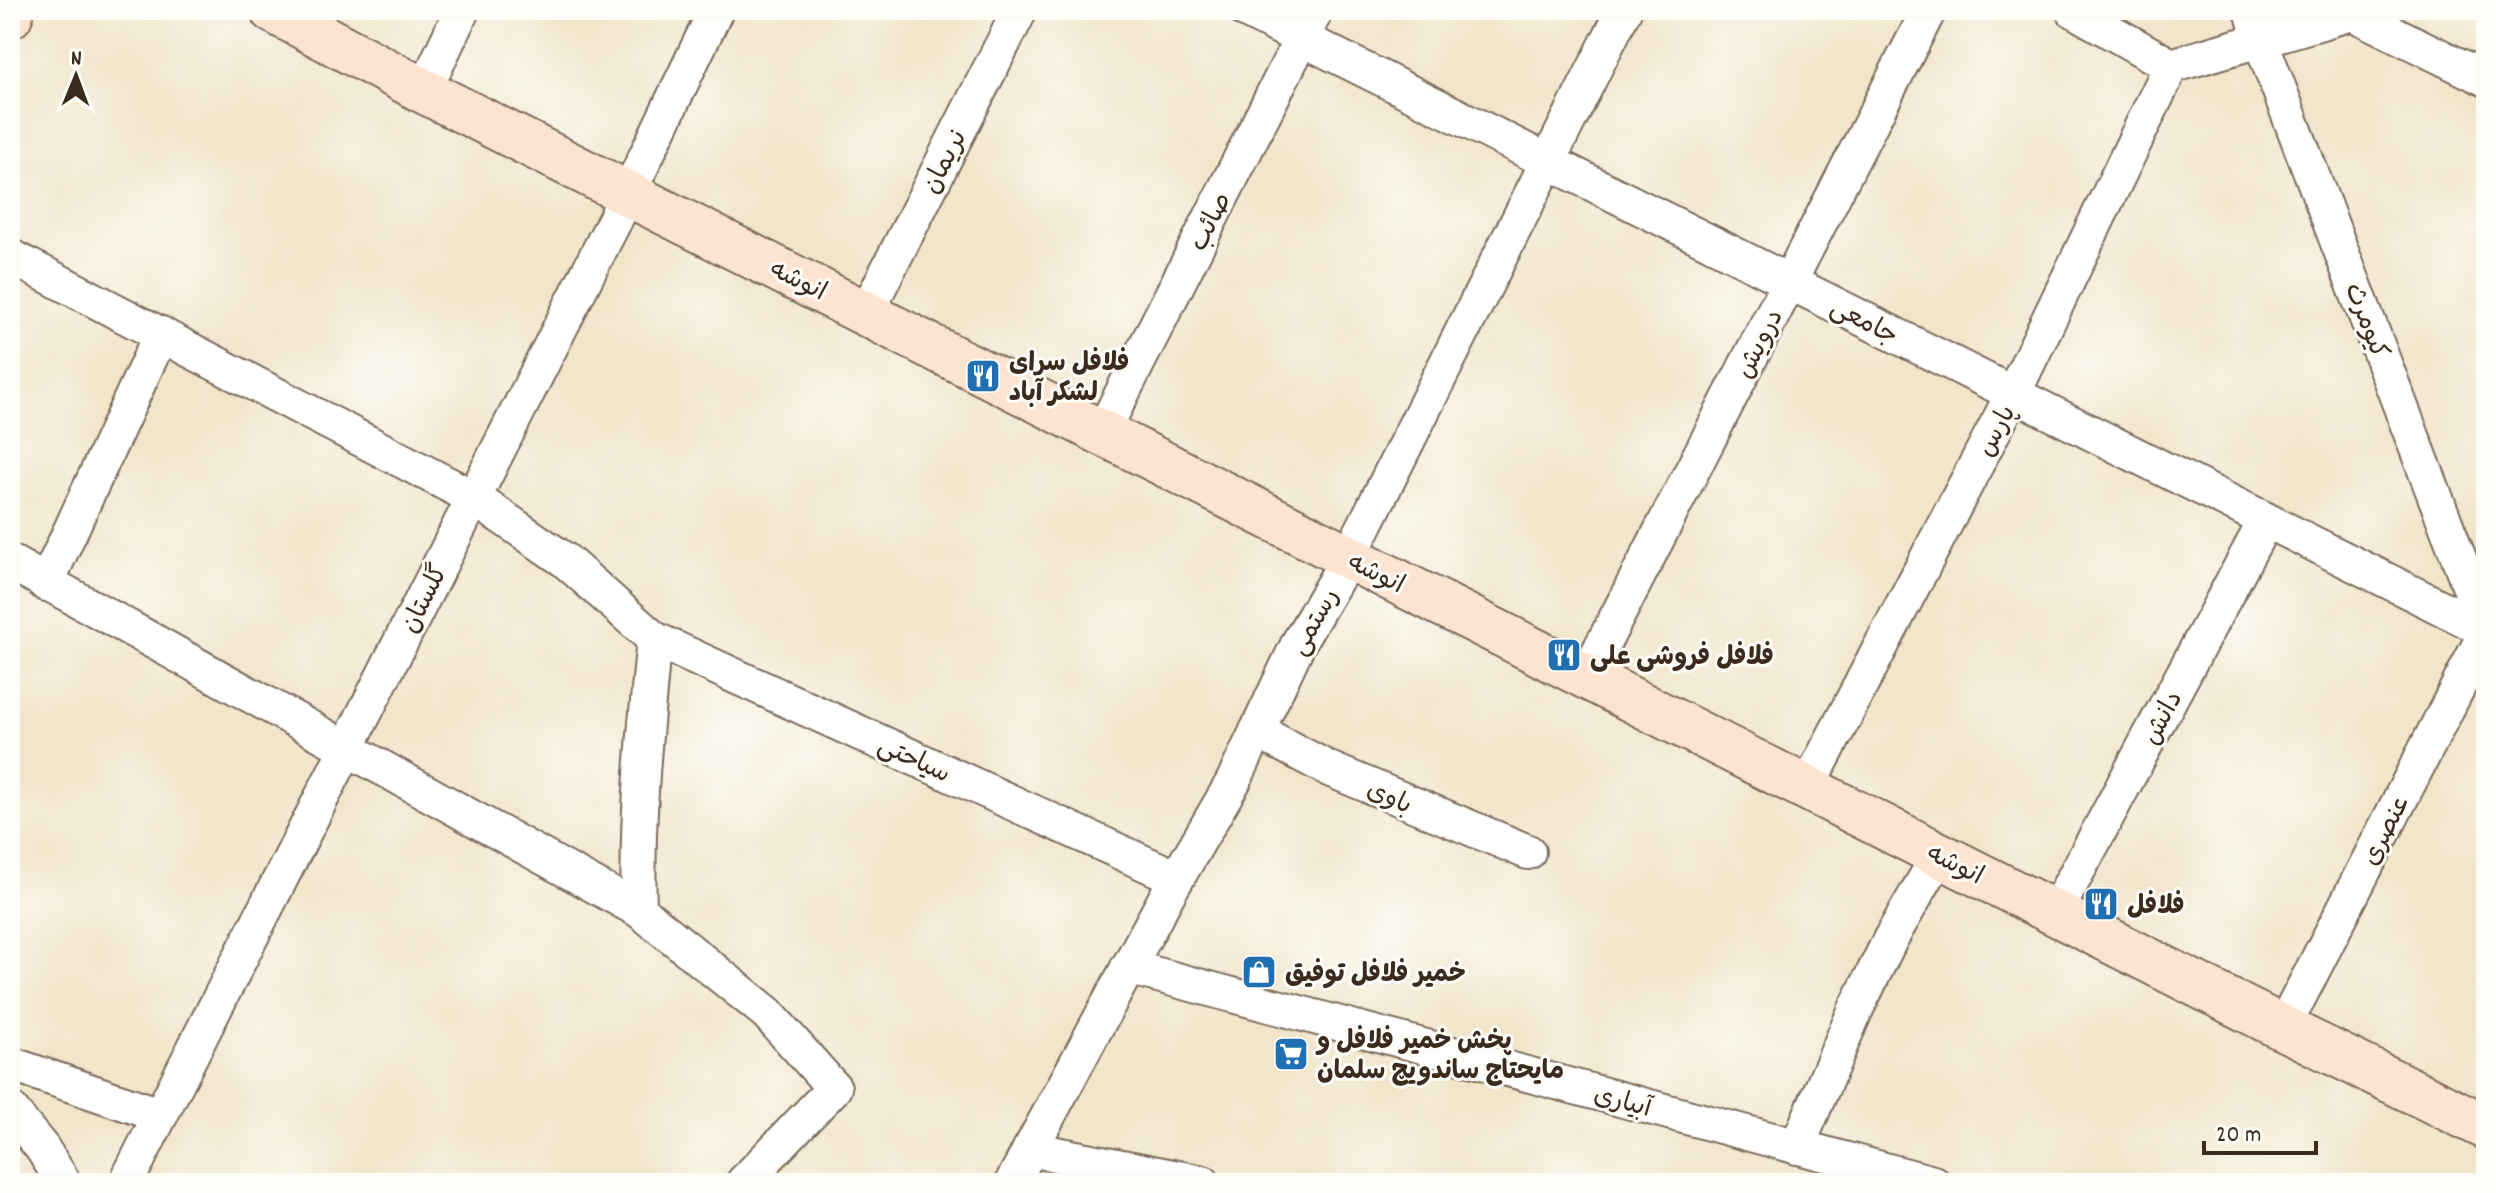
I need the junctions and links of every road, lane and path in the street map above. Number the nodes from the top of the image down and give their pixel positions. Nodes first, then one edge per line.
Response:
1 (12, 10) edge
2 (272, 10) edge
3 (462, 10) edge
4 (716, 10) edge
5 (1020, 10) edge
6 (1245, 10) edge
7 (1624, 10) edge
8 (1929, 10) edge
9 (2073, 10) edge
10 (2353, 12) edge
11 (10, 16) edge
12 (1309, 24) edge
13 (2256, 26) edge
14 (2171, 66) junction
15 (2486, 79) edge
16 (424, 91) junction
17 (1548, 161) junction
18 (628, 194) junction
19 (10, 256) edge
20 (1789, 282) junction
21 (866, 313) junction
22 (161, 334) junction
23 (2013, 394) junction
24 (1102, 433) junction
25 (474, 498) junction
26 (2266, 520) junction
27 (1349, 557) junction
28 (10, 562) edge
29 (46, 584) junction
30 (2486, 630) edge
31 (654, 639) junction
32 (1586, 677) junction
33 (1257, 731) junction
34 (347, 747) junction
35 (1807, 788) junction
36 (1528, 852) dead end
37 (1939, 855) junction
38 (1177, 878) junction
39 (639, 910) junction
40 (2055, 913) junction
41 (1128, 967) junction
42 (2283, 1028) junction
43 (10, 1064) edge
44 (10, 1109) edge
45 (160, 1115) junction
46 (2486, 1127) edge
47 (1797, 1147) junction
48 (1030, 1149) junction
49 (64, 1183) edge
50 (126, 1183) edge
51 (743, 1183) edge
52 (1012, 1183) edge
53 (1203, 1183) edge
54 (1933, 1183) edge

1 - 11 street
2 - 16 street, انوشه
3 - 16 street
4 - 18 street, گلستان
5 - 21 street, نریمان
6 - 12 street, جامعی
7 - 17 street, رستمی
8 - 20 street, درویش
9 - 14 street
10 - 13 street
10 - 15 street
12 - 17 street, جامعی
12 - 24 street, صائب
13 - 14 street
13 - 30 street, کیومرث
14 - 23 street, پارس
16 - 18 street, انوشه
17 - 20 street, جامعی
17 - 27 street, رستمی
18 - 21 street, انوشه
18 - 25 street, گلستان
19 - 22 street, سیاحتی
20 - 23 street, جامعی
20 - 32 street, درویش
21 - 24 street, انوشه
22 - 25 street, سیاحتی
22 - 29 street
23 - 26 street, جامعی
23 - 35 street, پارس
24 - 27 street, انوشه
25 - 31 street, سیاحتی
25 - 34 street, گلستان
26 - 30 street, جامعی
26 - 40 street, دانش
27 - 32 street, انوشه
27 - 33 street, رستمی
28 - 29 street
29 - 34 street
30 - 42 street, عنصری
31 - 38 street, سیاحتی
31 - 39 street
32 - 35 street, انوشه
33 - 36 street, باوی
33 - 38 street, رستمی
34 - 39 street
34 - 45 street, گلستان
35 - 37 street, انوشه
37 - 40 street, انوشه
37 - 47 street
38 - 41 street, رستمی
39 - 51 street
40 - 42 street, انوشه
41 - 47 street, آبیاری
41 - 48 street, رستمی
42 - 46 street, انوشه
43 - 45 street
44 - 49 street
45 - 50 street, گلستان
47 - 54 street, آبیاری
48 - 52 street, رستمی
48 - 53 street

